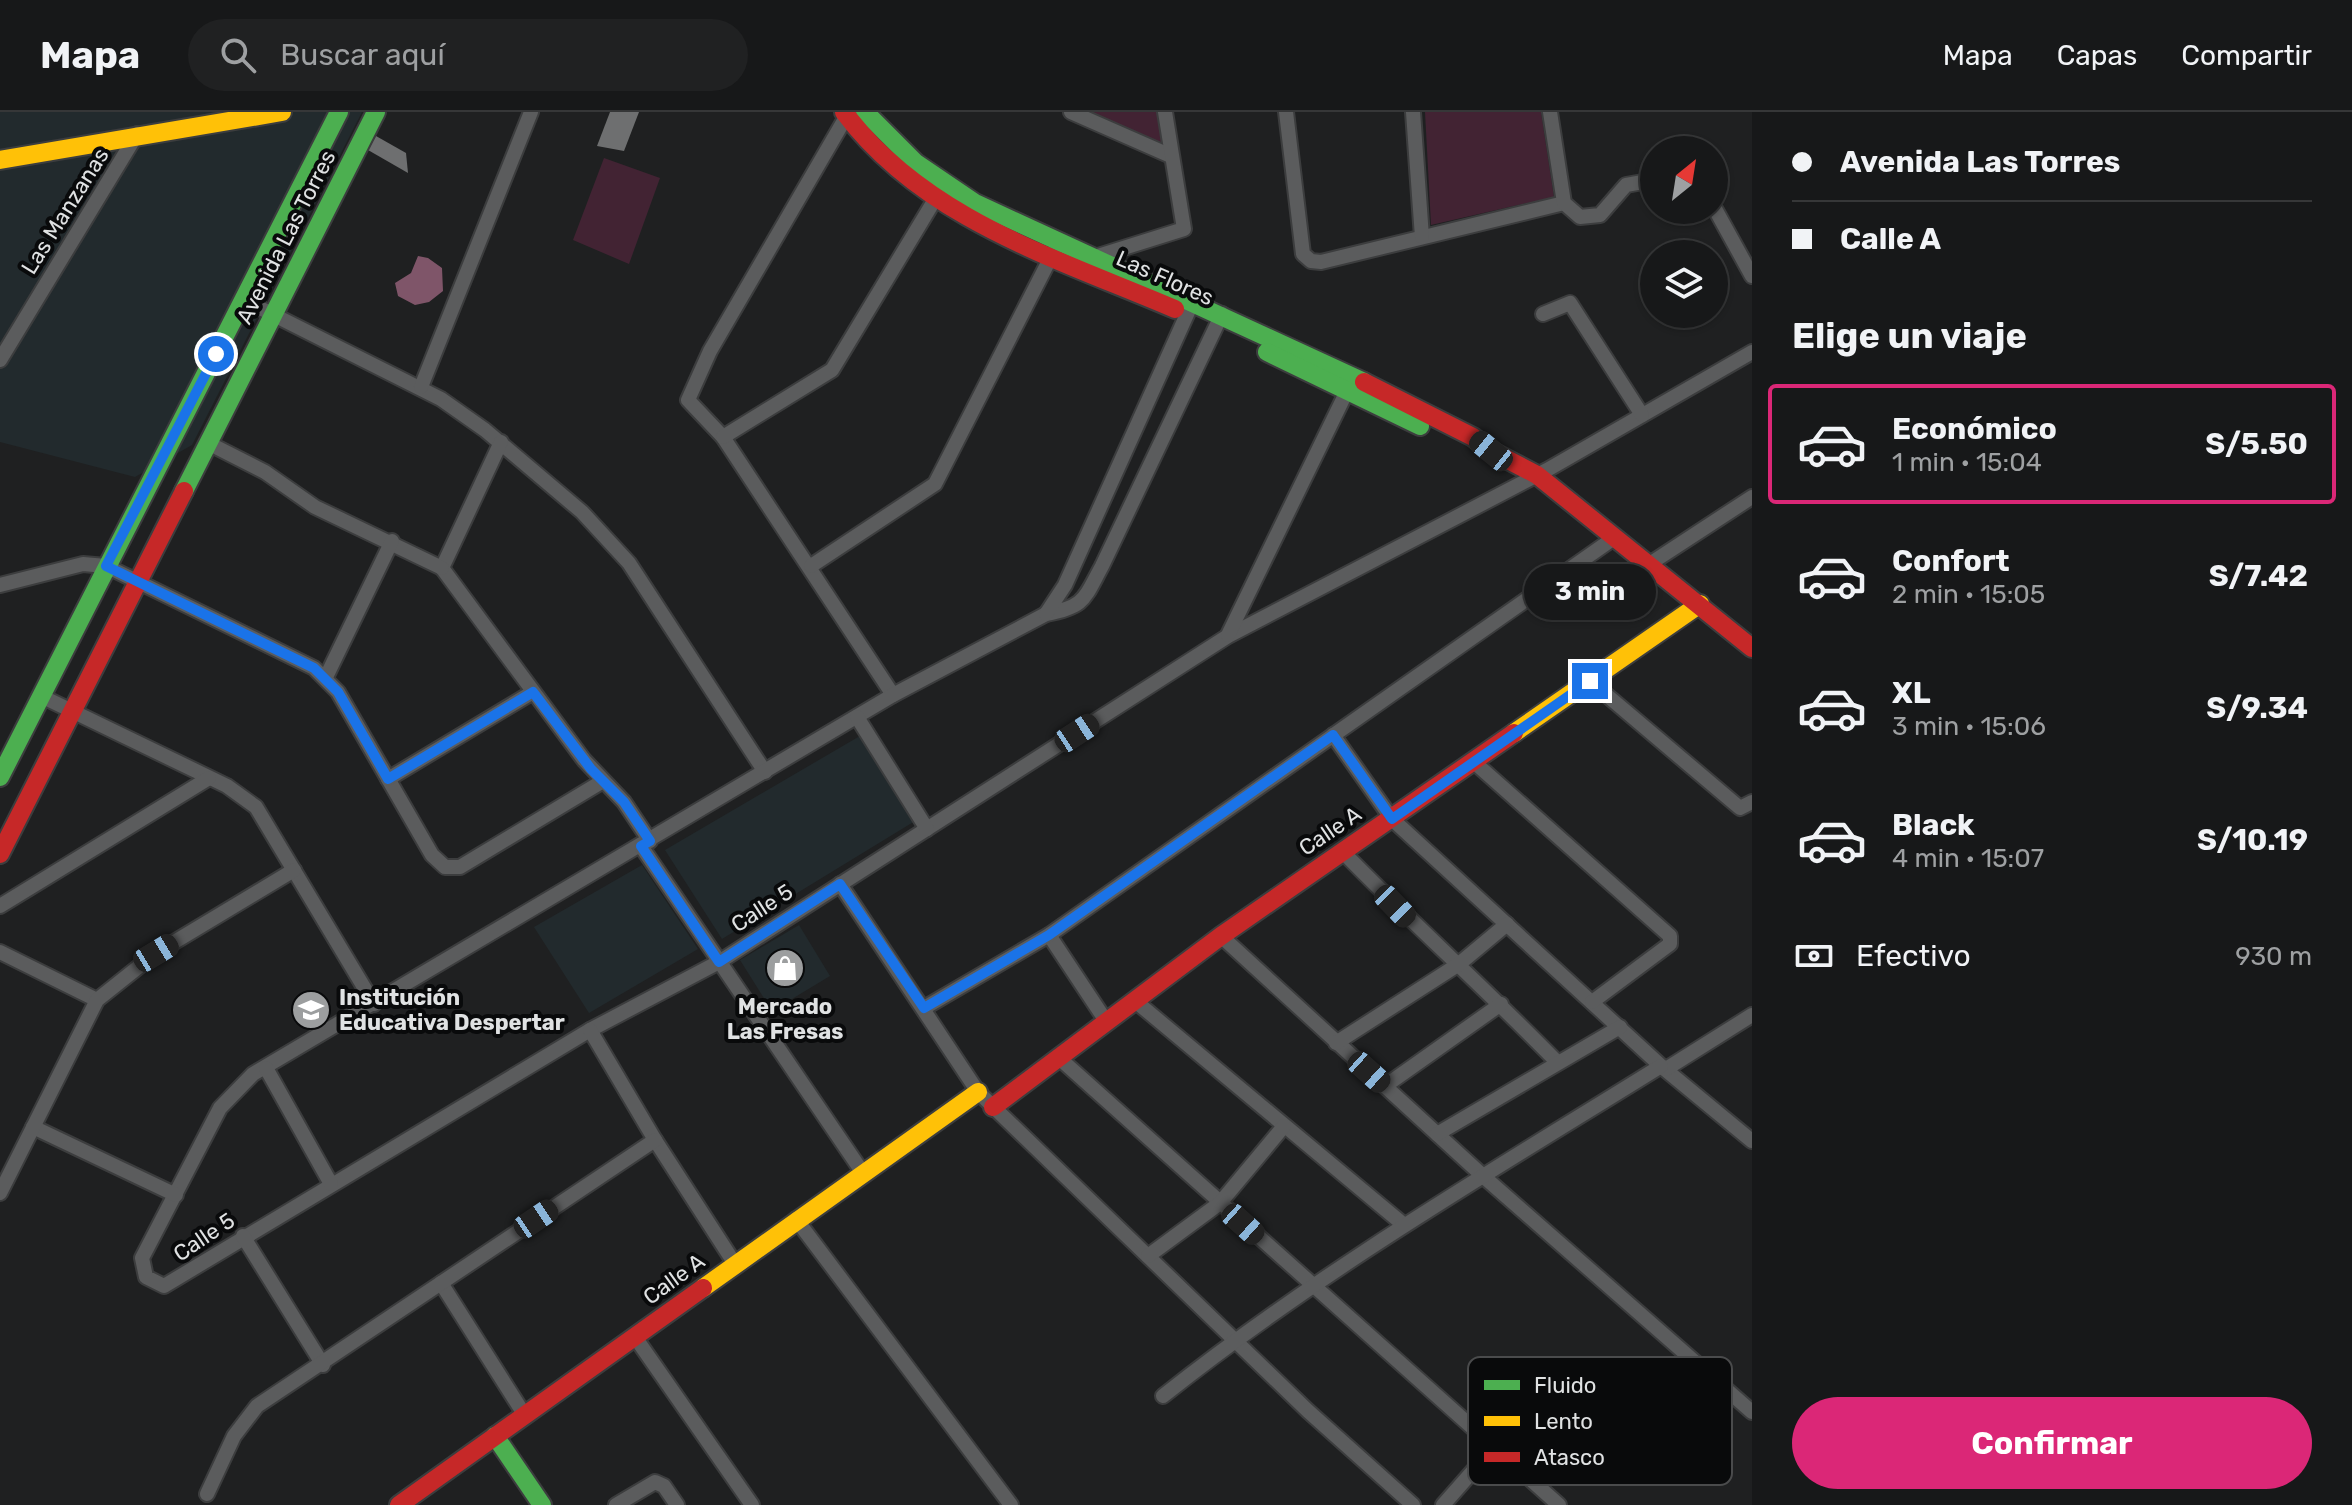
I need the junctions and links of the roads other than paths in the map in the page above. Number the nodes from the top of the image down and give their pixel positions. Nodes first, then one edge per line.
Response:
1 (217, 112) edge
2 (282, 112) edge
3 (339, 112) edge
4 (376, 112) edge
5 (531, 112) edge
6 (865, 112) edge
7 (1071, 112) edge
8 (1165, 112) edge
9 (1286, 112) edge
10 (1413, 112) edge
11 (1550, 112) edge
12 (846, 113) edge
13 (137, 132) junction
14 (0, 149) edge
15 (1171, 156) junction
16 (0, 160) edge
17 (1640, 182) edge
18 (934, 201) junction
19 (1564, 203) junction
20 (1723, 224) edge
21 (1422, 237) junction
22 (1056, 247) junction
23 (1098, 256) junction
24 (1752, 276) edge
25 (244, 300) junction
26 (1190, 308) junction
27 (274, 314) junction
28 (1543, 314) dead end
29 (1218, 321) junction
30 (6, 339) edge
31 (1752, 352) edge
32 (0, 360) edge
33 (421, 387) junction
34 (1347, 391) junction
35 (1642, 415) junction
36 (723, 437) junction
37 (501, 442) junction
38 (208, 443) junction
39 (1491, 451) junction
40 (1537, 475) junction
41 (1752, 497) edge
42 (1614, 538) junction
43 (392, 541) junction
44 (1648, 565) junction
45 (106, 566) junction
46 (811, 566) junction
47 (442, 568) junction
48 (139, 580) junction
49 (0, 585) edge
50 (1700, 604) junction
51 (1046, 614) junction
52 (1228, 636) junction
53 (1752, 648) edge
54 (326, 677) junction
55 (1590, 681) junction
56 (533, 692) junction
57 (893, 695) junction
58 (41, 696) junction
59 (73, 714) junction
60 (857, 717) junction
61 (1333, 735) junction
62 (1474, 762) junction
63 (765, 772) junction
64 (0, 777) edge
65 (209, 778) junction
66 (388, 779) junction
67 (603, 781) junction
68 (1752, 802) edge
69 (1392, 819) junction
70 (927, 829) junction
71 (646, 843) junction
72 (1342, 851) junction
73 (0, 854) edge
74 (294, 870) junction
75 (840, 884) junction
76 (0, 906) edge
77 (1507, 924) junction
78 (1049, 935) junction
79 (1221, 936) junction
80 (0, 952) edge
81 (719, 962) junction
82 (1459, 964) junction
83 (97, 1000) junction
84 (1134, 1000) junction
85 (1592, 1002) junction
86 (374, 1004) junction
87 (1501, 1004) junction
88 (924, 1008) junction
89 (1752, 1015) edge
90 (1106, 1021) junction
91 (1620, 1027) junction
92 (590, 1030) junction
93 (1336, 1043) junction
94 (1058, 1057) junction
95 (1557, 1062) junction
96 (266, 1068) junction
97 (1664, 1068) junction
98 (1385, 1086) junction
99 (978, 1092) junction
100 (993, 1107) junction
101 (1284, 1126) junction
102 (33, 1127) junction
103 (1437, 1134) junction
104 (655, 1140) junction
105 (1752, 1141) edge
106 (863, 1173) junction
107 (1483, 1176) junction
108 (331, 1184) junction
109 (0, 1193) edge
110 (176, 1195) junction
111 (1220, 1203) junction
112 (796, 1219) junction
113 (1404, 1225) junction
114 (243, 1236) junction
115 (1148, 1256) junction
116 (735, 1264) junction
117 (441, 1283) junction
118 (1312, 1286) junction
119 (635, 1337) junction
120 (1234, 1339) junction
121 (1689, 1357) edge
122 (323, 1365) junction
123 (1732, 1394) edge
124 (1163, 1396) dead end
125 (1752, 1412) edge
126 (524, 1414) junction
127 (1468, 1424) edge
128 (495, 1436) junction
129 (1468, 1477) edge
130 (1537, 1485) edge
131 (207, 1494) dead end
132 (399, 1505) edge
133 (542, 1505) edge
134 (616, 1505) edge
135 (677, 1505) edge
136 (752, 1505) edge
137 (1011, 1505) edge
138 (1413, 1505) edge
139 (1443, 1505) edge
140 (1559, 1505) edge

1 - 13 street
2 - 13 street
3 - 25 street, Avenida Las Torres
4 - 27 street, Avenida Las Torres
5 - 33 street
6 - 22 street, Las Flores
7 - 15 street
8 - 15 street
9 - 21 street
10 - 21 street
11 - 19 street
12 - 18 street, Las Flores
12 - 36 street
13 - 14 street
13 - 16 street
13 - 30 street, Las Manzanas
15 - 23 street
17 - 19 street
18 - 22 street, Las Flores
18 - 36 street
19 - 21 street
20 - 24 street
22 - 23 street, Las Flores
22 - 26 street, Las Flores
22 - 46 street
23 - 26 street, Las Flores
25 - 27 street
25 - 45 street, Avenida Las Torres
26 - 29 street, Las Flores
26 - 51 street
27 - 33 street
27 - 38 street, Avenida Las Torres
28 - 35 street
29 - 34 street, Las Flores
29 - 39 street, Las Flores
29 - 51 street, Calle 5
30 - 32 street, Las Manzanas
31 - 35 street, Calle 5
33 - 37 street
34 - 39 street, Las Flores
34 - 52 street
35 - 40 street, Calle 5
36 - 46 street
37 - 47 street
37 - 63 street
38 - 43 street
38 - 48 street, Avenida Las Torres
39 - 40 street, Las Flores
40 - 42 street, Las Flores
40 - 52 street, Calle 5
41 - 44 street
42 - 44 street, Las Flores
42 - 61 street
43 - 47 street
43 - 54 street
44 - 50 street, Las Flores
45 - 48 street
45 - 49 street
45 - 58 street, Avenida Las Torres
46 - 57 street
47 - 56 street
48 - 54 street
48 - 59 street, Avenida Las Torres
50 - 53 street, Las Flores
50 - 55 street, Calle A
51 - 57 street, Calle 5
52 - 70 street, Calle 5
54 - 66 street
55 - 62 street, Calle A
55 - 68 street
56 - 66 street
56 - 67 street
57 - 60 street, Calle 5
58 - 59 street
58 - 64 street, Avenida Las Torres
59 - 65 street
59 - 73 street, Avenida Las Torres
60 - 63 street, Calle 5
60 - 70 street
61 - 69 street
61 - 78 street
62 - 69 street, Calle A
62 - 85 street
63 - 71 street, Calle 5
65 - 74 street
65 - 76 street
66 - 67 street
67 - 71 street
69 - 72 street, Calle A
69 - 77 street
70 - 75 street, Calle 5
71 - 81 street
71 - 86 street, Calle 5
72 - 79 street, Calle A
72 - 82 street
74 - 83 street
74 - 86 street
75 - 81 street, Calle 5
75 - 88 street
77 - 82 street
77 - 85 street
78 - 88 street
78 - 90 street
79 - 84 street, Calle A
79 - 93 street
80 - 83 street
81 - 92 street, Calle 5
81 - 106 street
82 - 87 street
82 - 93 street
83 - 102 street
84 - 90 street, Calle A
84 - 101 street
85 - 91 street
86 - 96 street, Calle 5
87 - 95 street
87 - 98 street
88 - 99 street
89 - 97 street
90 - 94 street, Calle A
91 - 95 street
91 - 97 street
92 - 104 street
92 - 108 street, Calle 5
93 - 98 street
94 - 100 street, Calle A
94 - 111 street
95 - 103 street
96 - 108 street
96 - 110 street, Calle 5
97 - 105 street
97 - 107 street
98 - 103 street
99 - 100 street
99 - 106 street, Calle A
100 - 115 street
101 - 111 street
101 - 113 street
102 - 109 street
102 - 110 street
103 - 107 street
104 - 116 street
104 - 117 street
106 - 112 street, Calle A
107 - 113 street
107 - 121 street
108 - 114 street, Calle 5
110 - 114 street, Calle 5
111 - 115 street
111 - 118 street
112 - 116 street, Calle A
112 - 137 street
113 - 118 street
114 - 122 street
115 - 120 street
116 - 119 street, Calle A
117 - 122 street
117 - 126 street
118 - 120 street
118 - 127 street
119 - 126 street, Calle A
119 - 136 street
120 - 124 street
120 - 138 street
122 - 131 street
123 - 125 street
126 - 128 street, Calle A
128 - 132 street, Calle A
128 - 133 street
129 - 139 street
130 - 140 street
134 - 135 street

